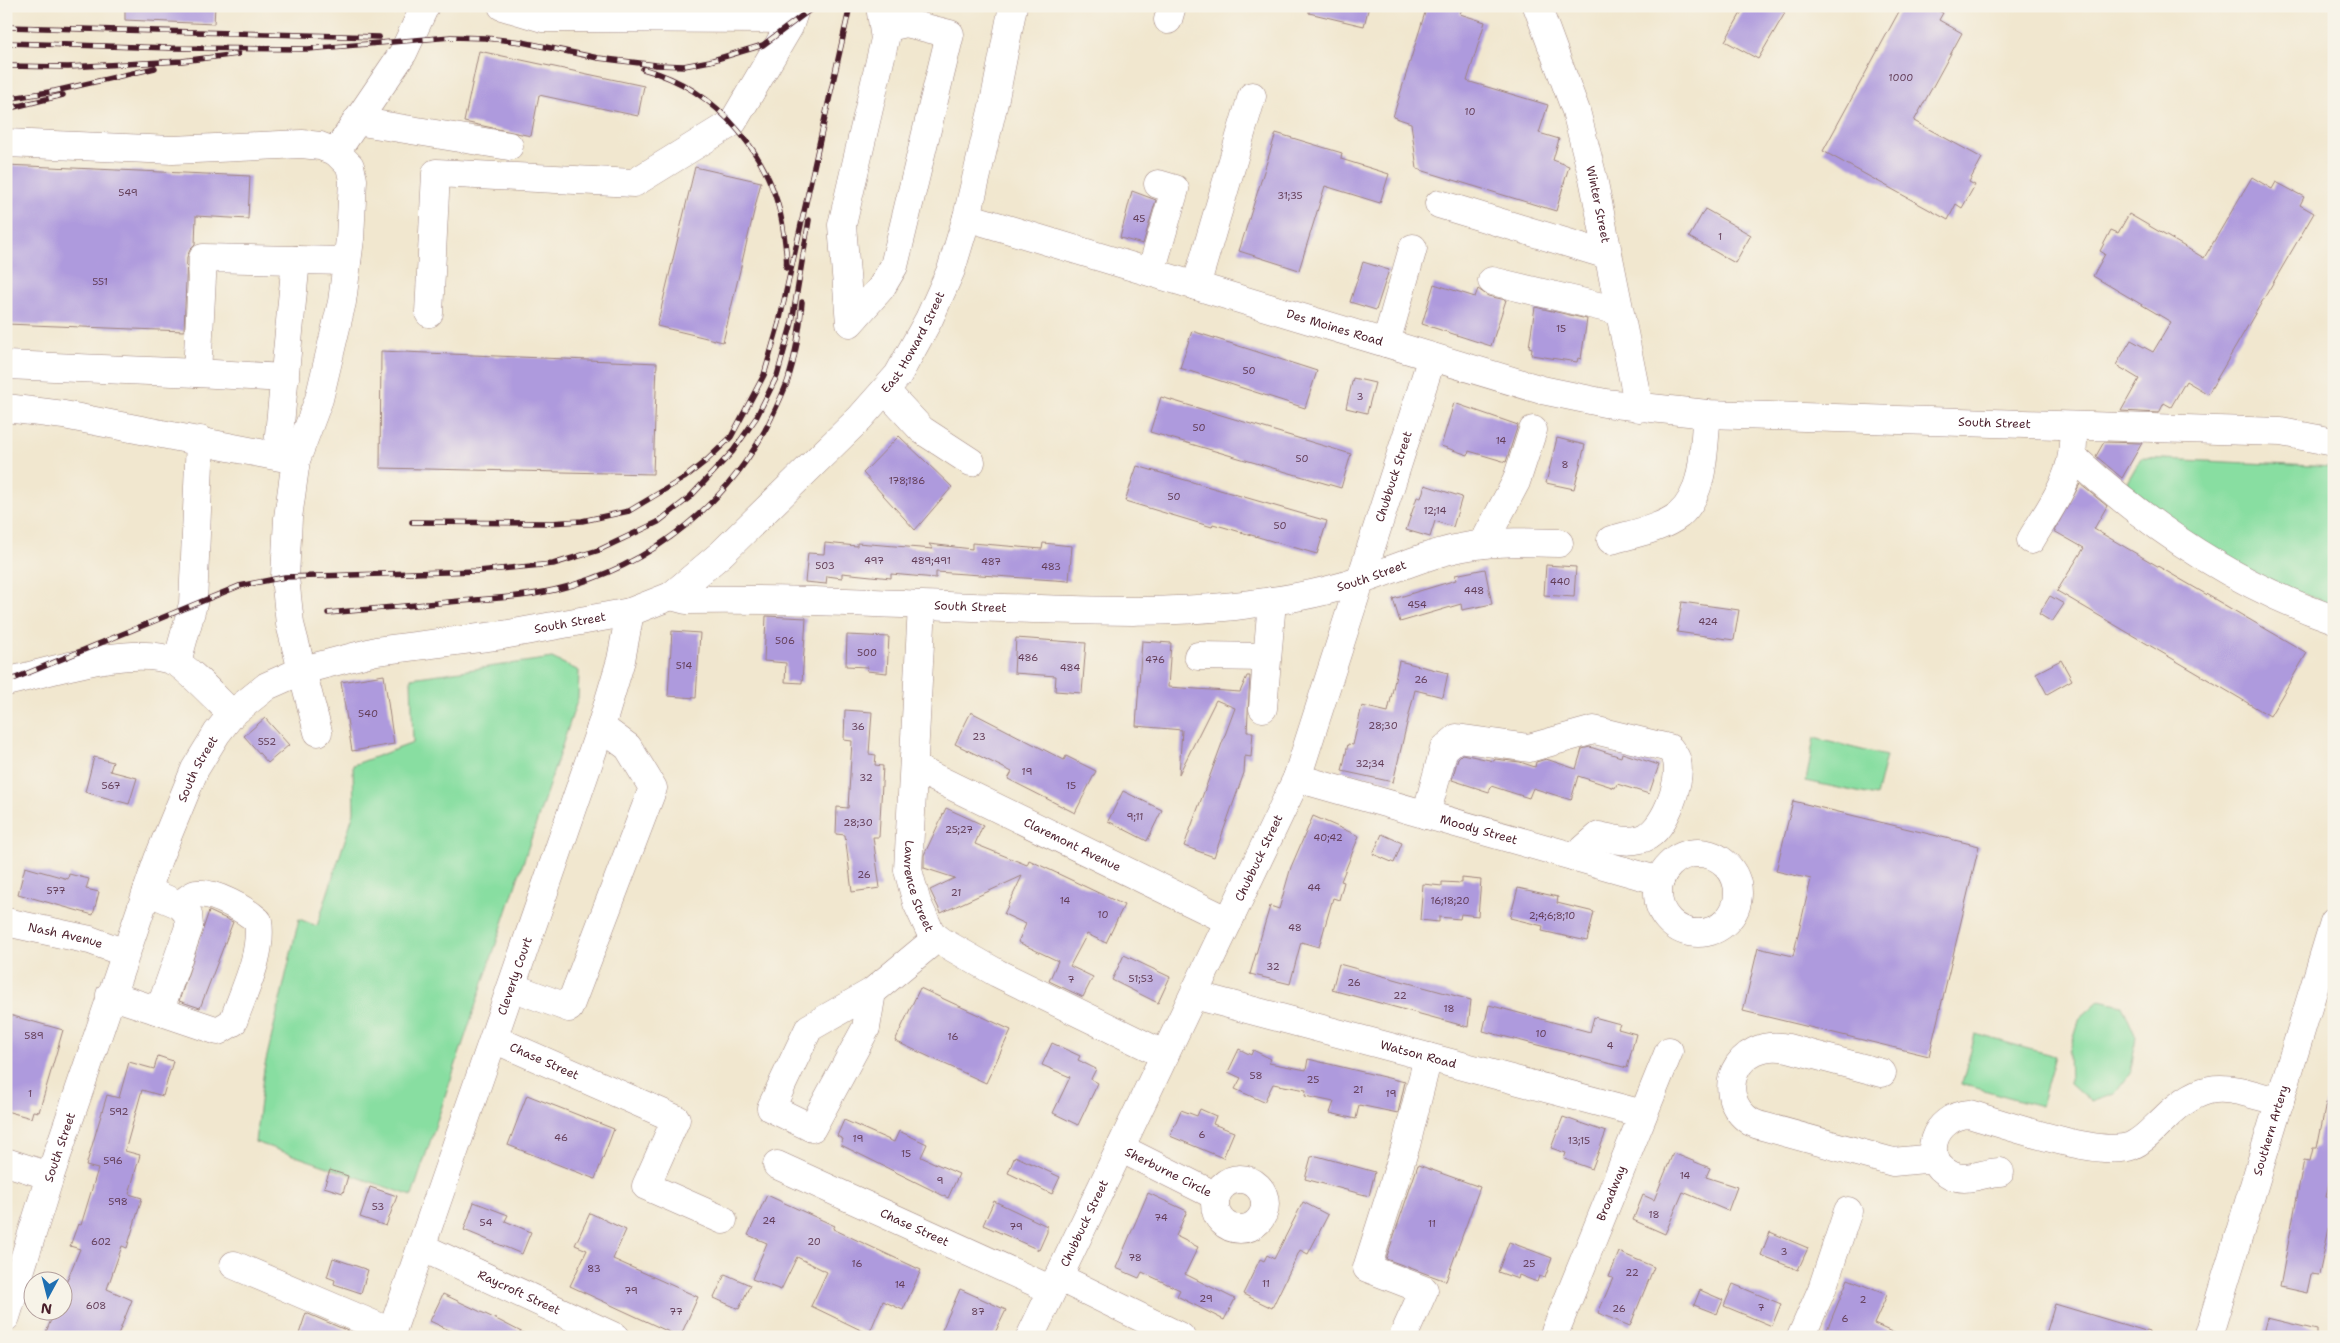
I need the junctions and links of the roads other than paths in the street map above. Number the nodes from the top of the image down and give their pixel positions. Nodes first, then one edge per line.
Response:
1 (425, 6) edge
2 (502, 6) edge
3 (1013, 6) edge
4 (1537, 6) edge
5 (794, 13) edge
6 (882, 17) edge
7 (1252, 96) dead end
8 (356, 121) junction
9 (6, 142) edge
10 (509, 146) dead end
11 (336, 152) junction
12 (1158, 184) dead end
13 (1439, 204) dead end
14 (967, 217) junction
15 (1413, 248) dead end
16 (1608, 255) junction
17 (296, 260) junction
18 (347, 261) junction
19 (1150, 272) junction
20 (1492, 282) dead end
21 (1196, 286) junction
22 (1619, 311) junction
23 (430, 313) dead end
24 (1386, 343) junction
25 (1432, 357) junction
26 (6, 365) edge
27 (197, 372) junction
28 (285, 378) junction
29 (885, 390) junction
30 (6, 408) edge
31 (1639, 408) junction
32 (1708, 414) junction
33 (2334, 423) edge
34 (2073, 426) junction
35 (1533, 430) dead end
36 (2281, 432) junction
37 (200, 440) junction
38 (2334, 442) edge
39 (287, 458) junction
40 (2073, 458) junction
41 (971, 462) dead end
42 (1611, 540) dead end
43 (2031, 540) dead end
44 (1559, 543) dead end
45 (1483, 544) junction
46 (1360, 581) junction
47 (671, 596) junction
48 (1272, 601) junction
49 (922, 606) junction
50 (630, 612) junction
51 (2334, 619) edge
52 (1198, 656) dead end
53 (1267, 657) junction
54 (177, 662) junction
55 (303, 670) junction
56 (6, 682) edge
57 (1263, 708) dead end
58 (232, 714) junction
59 (602, 727) junction
60 (318, 732) dead end
61 (915, 768) junction
62 (1297, 778) junction
63 (1426, 815) junction
64 (1575, 857) junction
65 (1660, 881) dead end
66 (147, 891) junction
67 (180, 905) junction
68 (1229, 921) junction
69 (6, 922) edge
70 (2334, 922) edge
71 (936, 938) junction
72 (125, 953) junction
73 (512, 987) junction
74 (872, 992) junction
75 (110, 995) junction
76 (1194, 995) junction
77 (156, 1010) junction
78 (494, 1040) junction
79 (1669, 1051) dead end
80 (1165, 1055) junction
81 (1428, 1057) junction
82 (1882, 1073) dead end
83 (2280, 1102) junction
84 (1643, 1114) junction
85 (1120, 1148) junction
86 (1935, 1158) junction
87 (6, 1162) edge
88 (777, 1165) dead end
89 (2000, 1172) dead end
90 (50, 1176) junction
91 (1216, 1196) dead end
92 (1848, 1211) dead end
93 (723, 1220) dead end
94 (422, 1247) junction
95 (234, 1265) dead end
96 (1055, 1284) junction
97 (6, 1317) edge
98 (391, 1335) edge
99 (615, 1337) edge
100 (1030, 1337) edge
101 (1181, 1337) edge
102 (1403, 1337) edge
103 (1553, 1337) edge
104 (1801, 1337) edge
105 (2208, 1337) edge

1 - 8 street
2 - 5 street
3 - 14 street, East Howard Street
4 - 16 street, Winter Street
5 - 23 street
6 - 6 street
7 - 21 street
8 - 10 street
8 - 11 street
9 - 11 street
11 - 18 street
12 - 19 street
13 - 16 street
14 - 19 street, Des Moines Road
14 - 29 street, East Howard Street
15 - 24 street
16 - 22 street, Winter Street
17 - 18 street
17 - 27 street
17 - 28 street
18 - 39 street
19 - 21 street, Des Moines Road
20 - 22 street
21 - 24 street, Des Moines Road
22 - 31 street, Winter Street
24 - 25 street, Des Moines Road
25 - 31 street, Des Moines Road
25 - 46 street, Chubbuck Street
26 - 27 street
27 - 28 street
28 - 39 street
29 - 41 street
29 - 47 street, East Howard Street
30 - 37 street
31 - 32 street, Des Moines Road
32 - 34 street, South Street
32 - 42 street
33 - 36 street, South Street
34 - 36 street, South Street
34 - 40 street
35 - 45 street
36 - 38 street, South Street
37 - 39 street
37 - 54 street
39 - 55 street
40 - 43 street
40 - 51 street
44 - 45 street, South Street
45 - 46 street, South Street
46 - 48 street, South Street
46 - 62 street, Chubbuck Street
47 - 49 street, South Street
47 - 50 street, South Street
48 - 49 street, South Street
48 - 53 street
49 - 61 street, Lawrence Street
50 - 55 street, South Street
50 - 59 street, Cleverly Court
52 - 53 street
53 - 57 street
54 - 56 street
54 - 58 street
55 - 58 street, South Street
55 - 60 street
58 - 66 street, South Street
59 - 73 street, Cleverly Court
59 - 73 street
61 - 68 street, Claremont Avenue
61 - 71 street, Lawrence Street
62 - 63 street, Moody Street
62 - 68 street, Chubbuck Street
63 - 64 street, Moody Street
63 - 64 street
64 - 65 street, Moody Street
66 - 67 street
66 - 72 street, South Street
67 - 77 street
67 - 77 street
68 - 76 street, Chubbuck Street
69 - 72 street, Nash Avenue
70 - 83 street, Southern Artery
71 - 74 street
71 - 80 street, Lawrence Street
72 - 75 street, South Street
73 - 78 street, Cleverly Court
74 - 74 street
75 - 77 street
75 - 90 street, South Street
76 - 80 street, Chubbuck Street
76 - 81 street, Watson Road
78 - 93 street, Chase Street
78 - 94 street, Cleverly Court
79 - 84 street, Broadway
80 - 85 street, Chubbuck Street
81 - 84 street, Watson Road
81 - 102 street
82 - 86 street
83 - 86 street
83 - 105 street, Southern Artery
84 - 103 street, Broadway
85 - 91 street, Sherburne Circle
85 - 96 street, Chubbuck Street
86 - 89 street
87 - 90 street
88 - 96 street, Chase Street
90 - 97 street, South Street
92 - 104 street
94 - 98 street, Cleverly Court
94 - 99 street, Raycroft Street
95 - 98 street
96 - 100 street, Chubbuck Street
96 - 101 street, Chase Street

